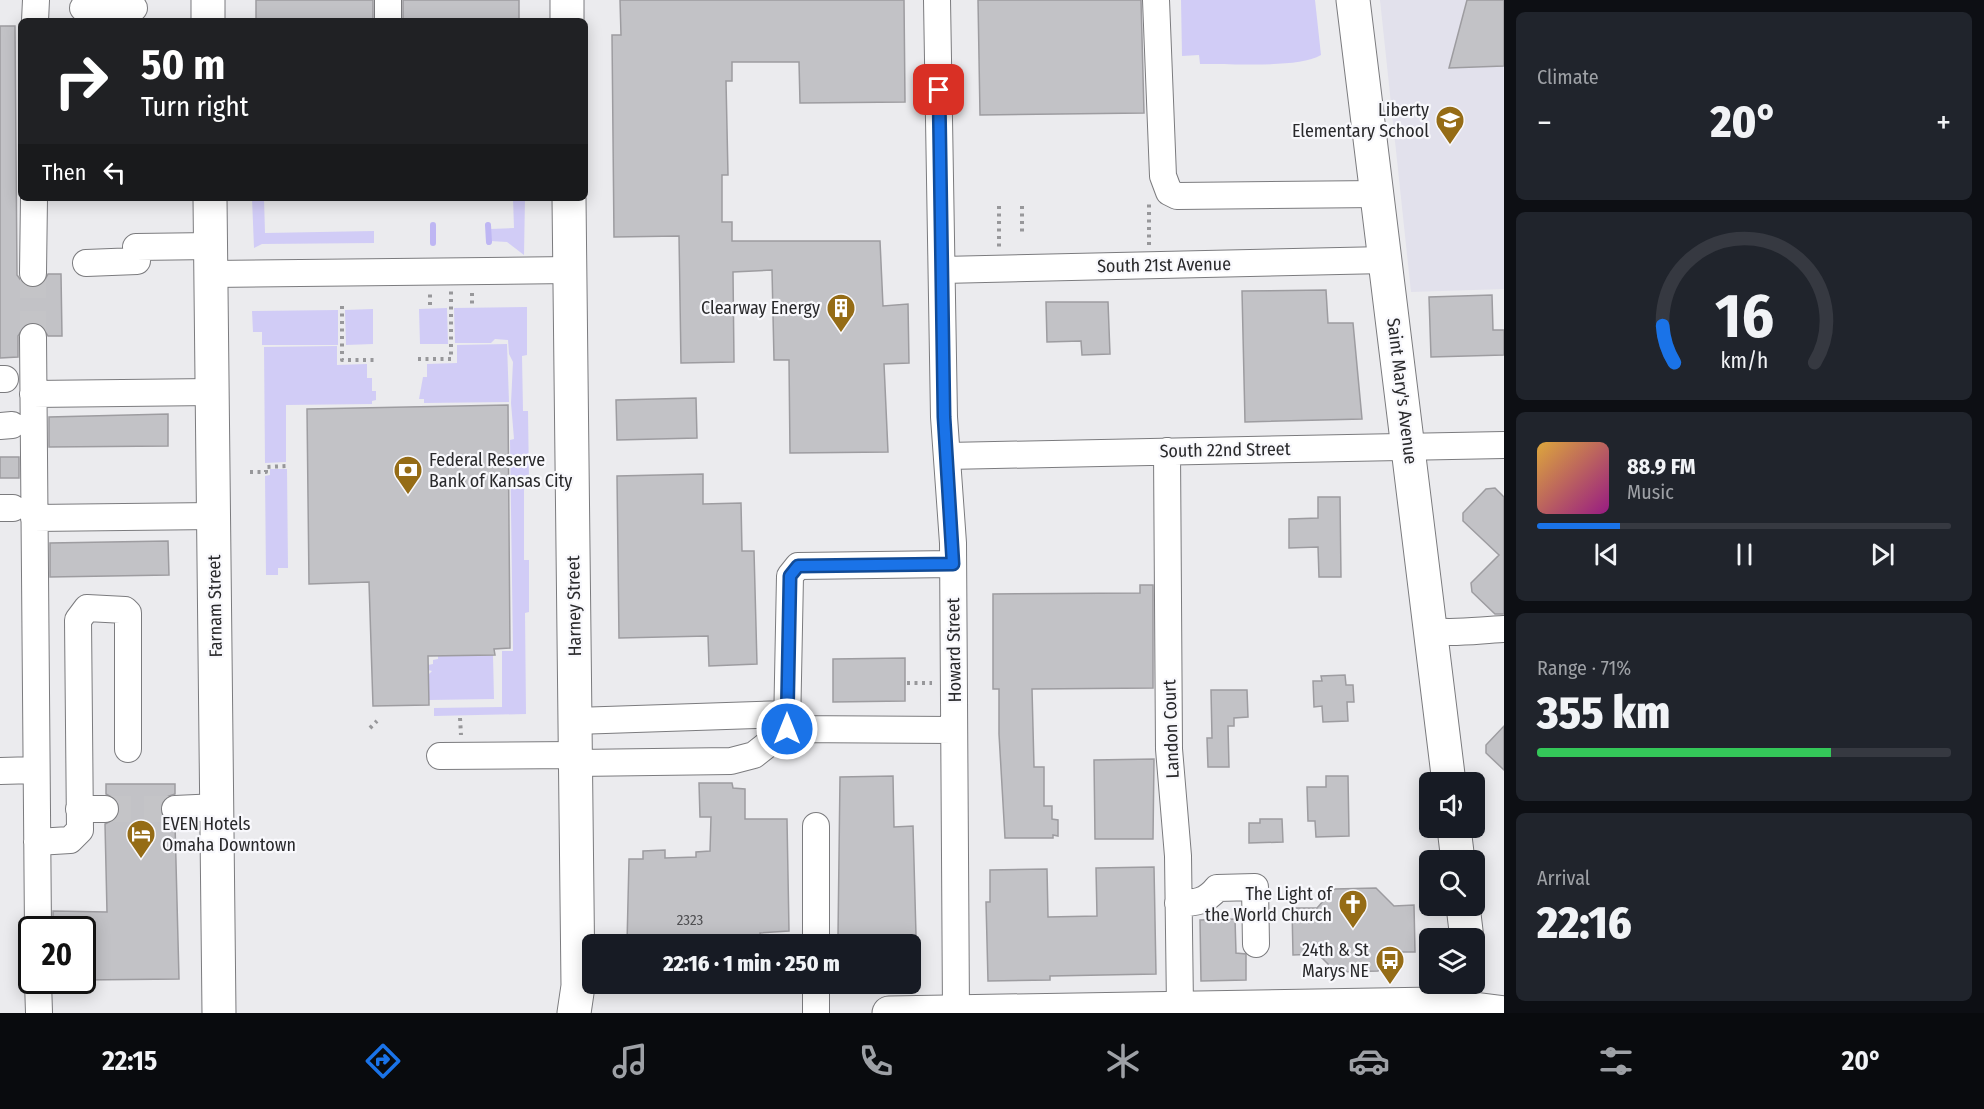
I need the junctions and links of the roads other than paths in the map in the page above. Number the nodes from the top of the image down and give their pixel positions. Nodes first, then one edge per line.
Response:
1 (36, 0) edge
2 (208, 0) edge
3 (387, 0) edge
4 (567, 0) edge
5 (937, 0) edge
6 (1156, 0) edge
7 (1353, 0) edge
8 (83, 8) dead end
9 (134, 8) dead end
10 (35, 18) edge
11 (208, 18) edge
12 (388, 18) edge
13 (567, 18) edge
14 (1377, 194) junction
15 (34, 201) edge
16 (210, 201) edge
17 (569, 201) edge
18 (211, 260) junction
19 (1386, 260) junction
20 (86, 263) dead end
21 (570, 270) junction
22 (942, 270) junction
23 (33, 273) tunnel mouth
24 (33, 337) tunnel mouth
25 (212, 392) junction
26 (33, 394) junction
27 (1504, 445) edge
28 (1409, 447) junction
29 (1167, 451) junction
30 (947, 456) junction
31 (16, 511) edge
32 (214, 516) junction
33 (953, 564) junction
34 (1504, 629) edge
35 (1431, 631) junction
36 (575, 720) junction
37 (787, 721) junction
38 (954, 730) junction
39 (128, 749) dead end
40 (440, 756) dead end
41 (576, 759) junction
42 (36, 770) junction
43 (0, 771) edge
44 (1448, 772) edge
45 (218, 807) junction
46 (105, 809) tunnel mouth
47 (175, 809) tunnel mouth
48 (79, 810) junction
49 (816, 826) dead end
50 (37, 842) junction
51 (1178, 903) junction
52 (38, 916) edge
53 (816, 934) edge
54 (1256, 944) dead end
55 (38, 994) edge
56 (816, 994) edge
57 (1482, 1005) edge
58 (1180, 1007) junction
59 (956, 1012) edge
60 (39, 1013) edge
61 (219, 1013) edge
62 (574, 1013) edge
63 (816, 1013) edge
64 (889, 1013) edge

1 - 10 street
2 - 11 main road
3 - 12 street
4 - 13 main road
5 - 22 street, Howard Street
6 - 14 street
7 - 14 main road, Saint Mary's Avenue
8 - 9 street
14 - 19 main road, Saint Mary's Avenue
15 - 23 street
16 - 18 main road, Farnam Street
17 - 21 main road, Harney Street
18 - 20 street
18 - 21 street
18 - 25 main road, Farnam Street
19 - 22 street, South 21st Avenue
19 - 28 main road, Saint Mary's Avenue
21 - 36 main road, Harney Street
22 - 30 street, Howard Street
24 - 26 street
25 - 26 street
25 - 32 main road, Farnam Street
26 - 31 street
27 - 28 street, South 22nd Street
28 - 29 street, South 22nd Street
28 - 35 main road, Saint Mary's Avenue
29 - 30 street, South 22nd Street
29 - 51 street, Landon Court
30 - 33 street, Howard Street
31 - 32 street
31 - 42 street
32 - 45 main road, Farnam Street
33 - 37 street
33 - 38 street, Howard Street
34 - 35 street
35 - 44 main road, Saint Mary's Avenue
36 - 37 street
36 - 41 main road, Harney Street
37 - 38 street
37 - 41 street
38 - 59 street, Howard Street
39 - 48 street
40 - 41 street
41 - 62 main road, Harney Street
42 - 43 street
42 - 50 street
45 - 47 street
45 - 61 main road, Farnam Street
46 - 48 street
48 - 50 street
49 - 53 street
50 - 52 street
51 - 54 street
51 - 58 street, Landon Court
55 - 60 street
56 - 63 street
57 - 58 main road
58 - 59 main road
59 - 64 main road

